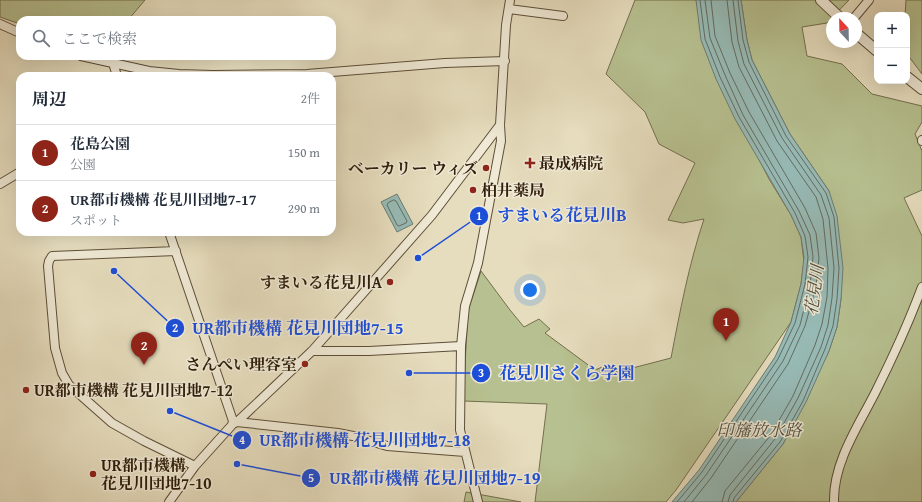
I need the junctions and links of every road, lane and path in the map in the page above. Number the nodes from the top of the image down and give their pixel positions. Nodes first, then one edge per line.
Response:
1 (510, 0) edge
2 (822, 0) edge
3 (869, 0) edge
4 (508, 9) junction
5 (834, 12) edge
6 (859, 12) edge
7 (564, 16) dead end
8 (0, 24) edge
9 (16, 31) edge
10 (862, 38) edge
11 (874, 48) edge
12 (99, 60) edge
13 (504, 61) junction
14 (113, 63) junction
15 (116, 72) edge
16 (164, 72) edge
17 (333, 72) edge
18 (910, 79) edge
19 (922, 89) edge
20 (500, 125) junction
21 (16, 174) edge
22 (0, 184) edge
23 (170, 236) edge
24 (176, 251) junction
25 (922, 287) edge
26 (461, 346) junction
27 (312, 351) junction
28 (235, 423) junction
29 (465, 452) junction
30 (195, 466) junction
31 (169, 502) edge
32 (478, 502) edge
33 (834, 502) edge

1 - 4 street
2 - 5 street
3 - 6 street
4 - 7 street
4 - 13 street
8 - 9 street
10 - 11 street
12 - 14 street
13 - 17 street
13 - 20 street
14 - 15 street
14 - 16 street
18 - 19 street
20 - 26 street
20 - 27 street
21 - 22 street
23 - 24 street
24 - 28 street
24 - 30 street
25 - 33 street
26 - 27 street
26 - 29 street
27 - 28 street
28 - 29 street
28 - 30 street
29 - 32 street
30 - 31 street

